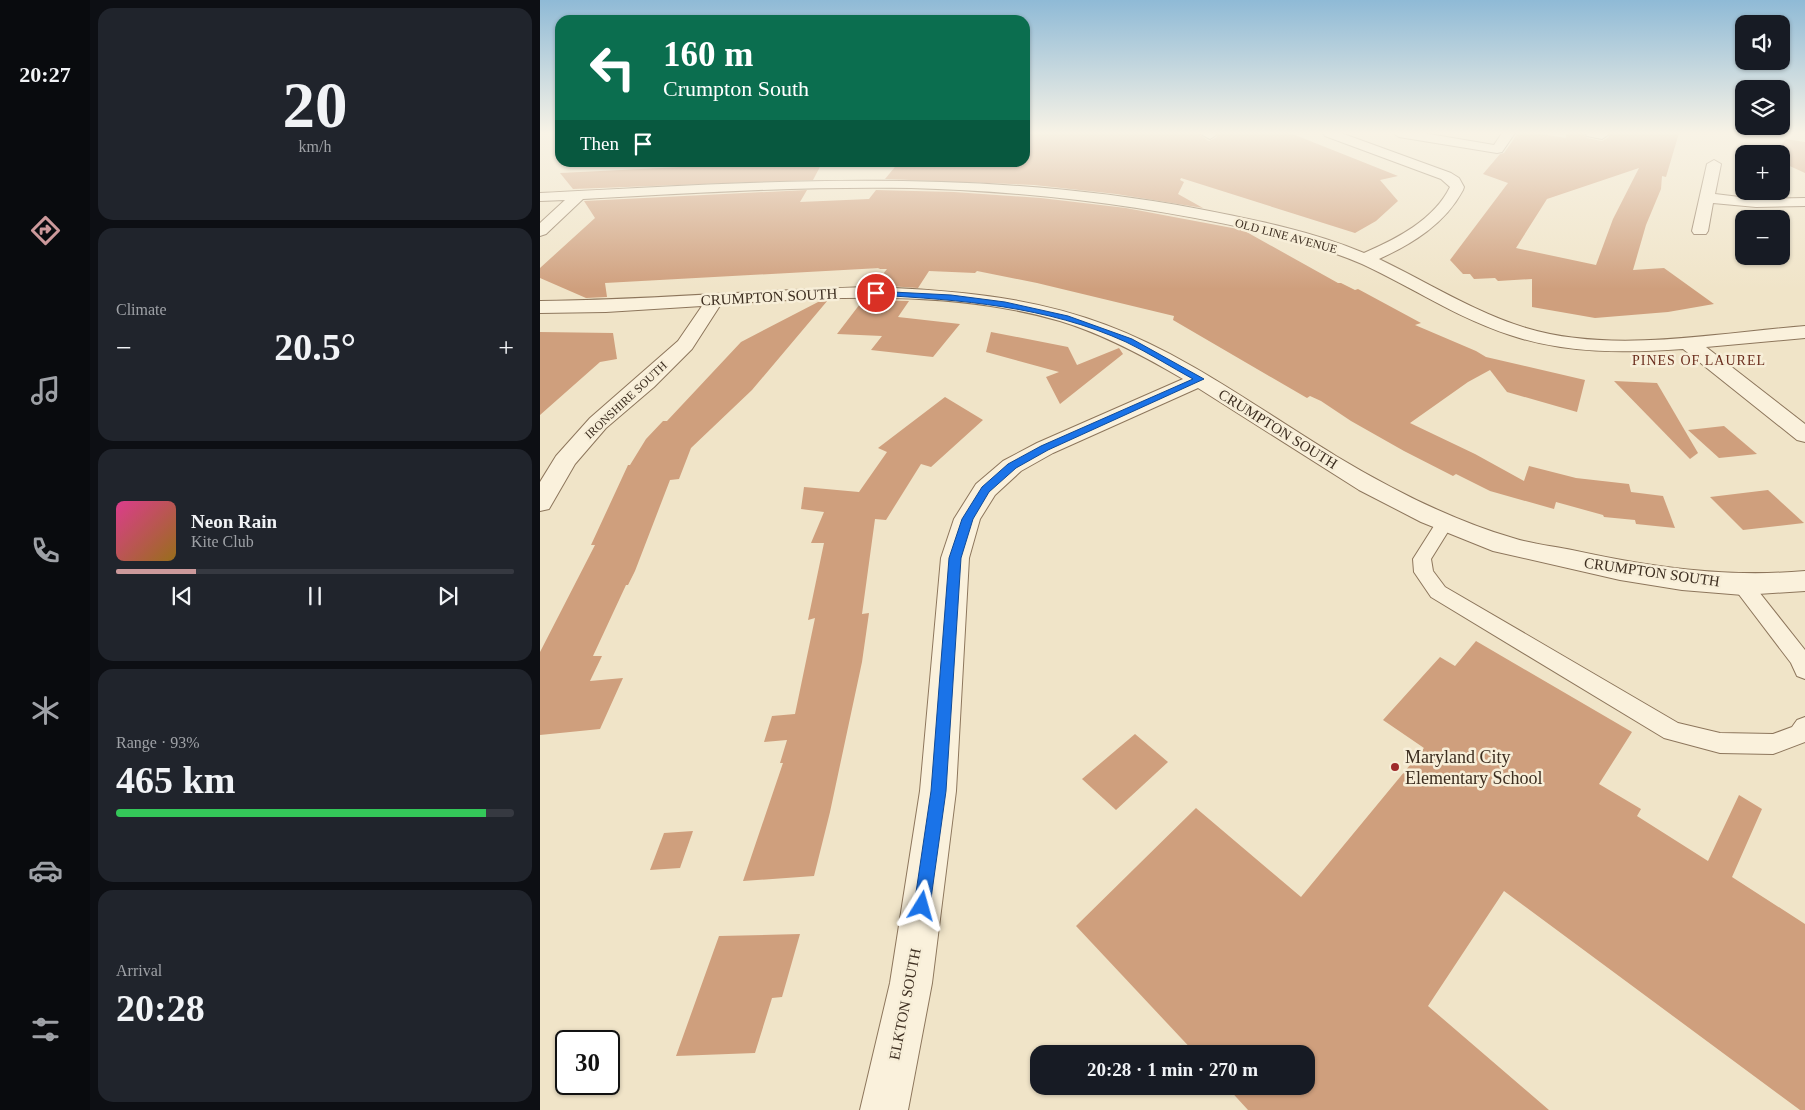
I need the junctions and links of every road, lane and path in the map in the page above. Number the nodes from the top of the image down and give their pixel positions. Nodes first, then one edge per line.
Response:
1 (848, 185) joint
2 (860, 185) edge
3 (924, 185) edge
4 (1457, 185) edge
5 (1710, 185) edge
6 (578, 195) junction
7 (540, 197) edge
8 (1707, 198) junction
9 (1805, 202) edge
10 (540, 231) edge
11 (1700, 231) dead end
12 (1365, 259) junction
13 (715, 300) junction
14 (540, 308) edge
15 (1805, 332) edge
16 (1686, 342) junction
17 (1200, 379) junction
18 (1805, 435) edge
19 (540, 503) edge
20 (1445, 522) junction
21 (1805, 582) edge
22 (1741, 583) junction
23 (1805, 670) edge
24 (1805, 727) edge
25 (884, 1110) edge

1 - 2 street, OLD LINE AVENUE
1 - 6 street, OLD LINE AVENUE
3 - 12 street, OLD LINE AVENUE
4 - 12 street
5 - 8 street
6 - 7 street, OLD LINE AVENUE
6 - 10 street
8 - 9 street
8 - 11 street
12 - 16 street, OLD LINE AVENUE
13 - 14 street, CRUMPTON SOUTH
13 - 17 street, CRUMPTON SOUTH
13 - 19 street, IRONSHIRE SOUTH
15 - 16 street, OLD LINE AVENUE
16 - 18 street
17 - 20 street, CRUMPTON SOUTH
17 - 25 street, ELKTON SOUTH
20 - 22 street, CRUMPTON SOUTH
20 - 24 lane
21 - 22 street, CRUMPTON SOUTH
22 - 23 lane

